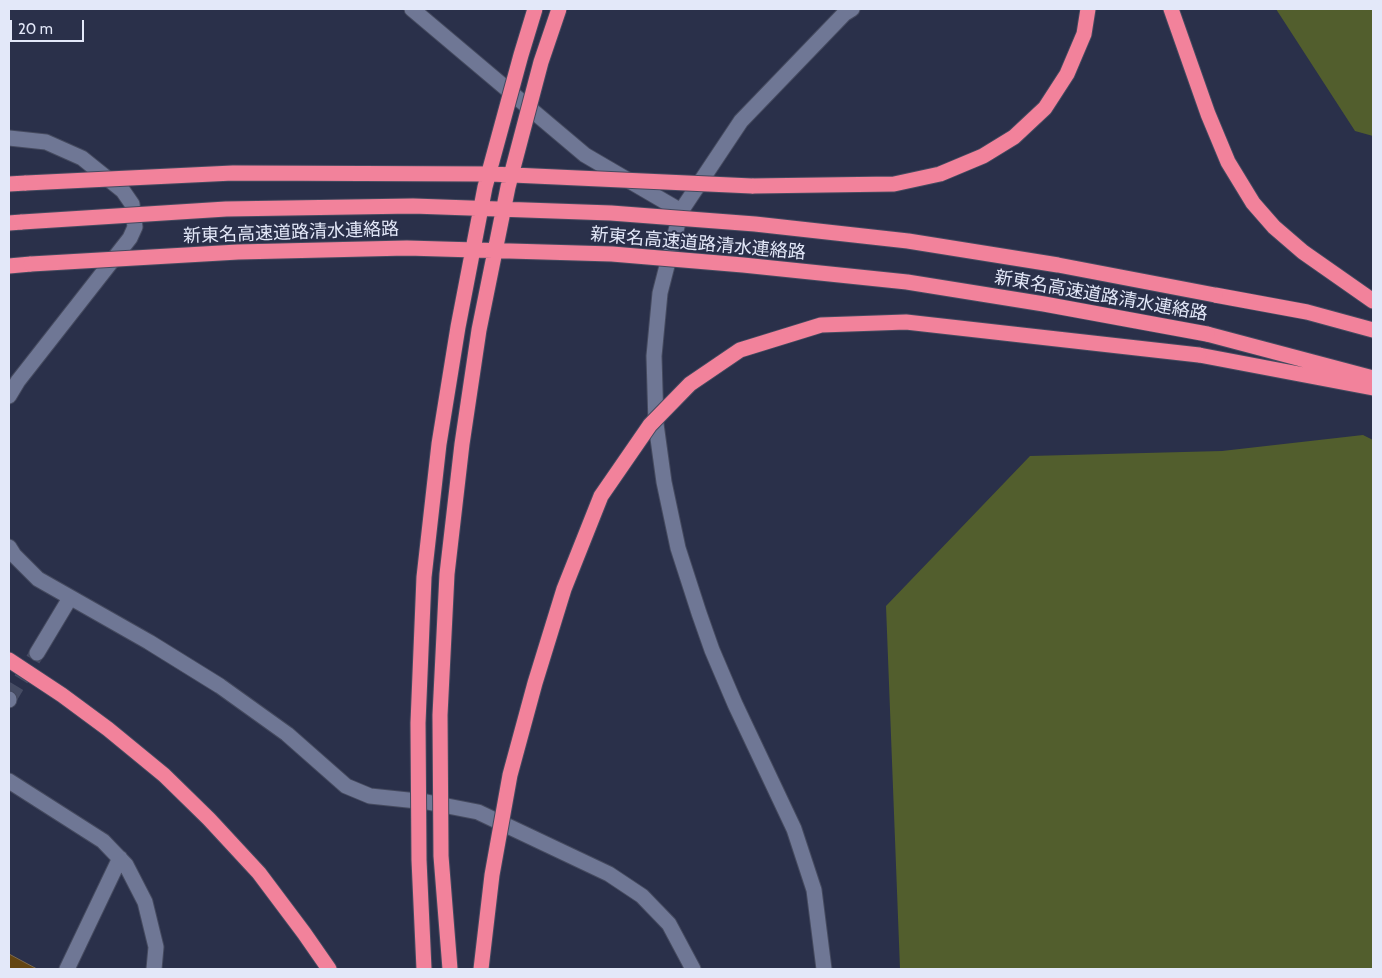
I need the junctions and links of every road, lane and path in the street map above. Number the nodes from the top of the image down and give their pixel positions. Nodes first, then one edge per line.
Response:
1 (412, 9) edge
2 (535, 9) edge
3 (559, 9) edge
4 (852, 9) edge
5 (1088, 9) edge
6 (1171, 9) edge
7 (9, 138) edge
8 (9, 184) edge
9 (681, 211) junction
10 (16, 222) edge
11 (9, 266) edge
12 (1373, 301) edge
13 (1373, 330) edge
14 (1373, 378) edge
15 (1373, 388) edge
16 (9, 396) edge
17 (9, 547) edge
18 (70, 598) junction
19 (37, 653) tunnel mouth
20 (9, 660) edge
21 (9, 781) edge
22 (120, 858) junction
23 (67, 969) edge
24 (154, 969) edge
25 (328, 969) edge
26 (424, 969) edge
27 (450, 969) edge
28 (481, 969) edge
29 (693, 969) edge
30 (824, 969) edge

1 - 9 street
2 - 26 highway, bridge
3 - 27 highway, bridge
4 - 9 street
5 - 8 highway, bridge
6 - 12 highway
7 - 16 street
9 - 30 street
10 - 13 highway, 新東名高速道路清水連絡路, bridge
11 - 14 highway, 新東名高速道路清水連絡路, bridge
15 - 28 highway, bridge
17 - 18 street
18 - 19 street
18 - 29 street
20 - 25 highway
21 - 22 street
22 - 23 street
22 - 24 street

